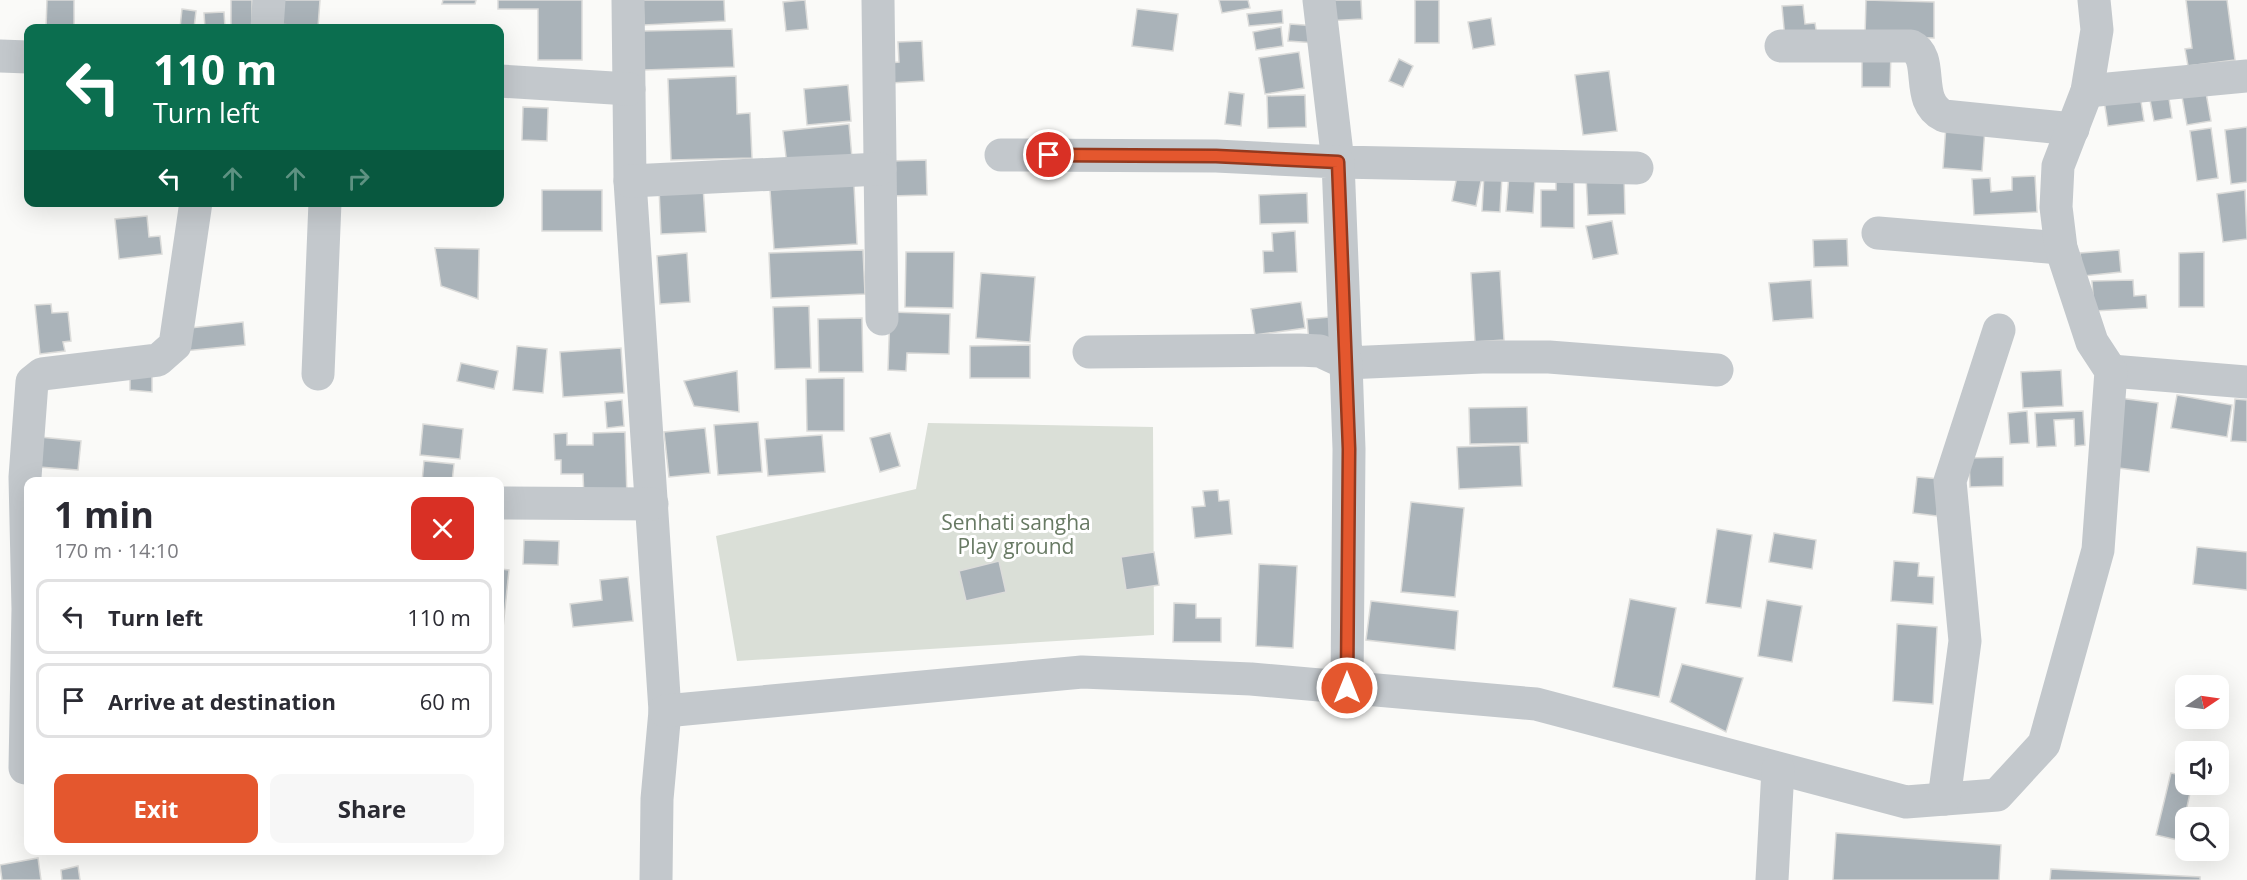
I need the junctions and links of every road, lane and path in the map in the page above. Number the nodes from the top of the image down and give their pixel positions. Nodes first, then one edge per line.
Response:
1 (269, 0) edge
2 (628, 0) edge
3 (878, 0) edge
4 (1319, 0) edge
5 (2094, 0) edge
6 (267, 24) edge
7 (1780, 46) dead end
8 (0, 56) edge
9 (24, 57) edge
10 (2247, 76) edge
11 (504, 81) edge
12 (629, 89) junction
13 (2087, 91) junction
14 (2073, 129) junction
15 (1001, 155) dead end
16 (1338, 162) junction
17 (1637, 168) dead end
18 (880, 169) junction
19 (630, 181) junction
20 (194, 207) edge
21 (325, 207) edge
22 (1878, 232) dead end
23 (2061, 248) junction
24 (882, 319) dead end
25 (1999, 330) dead end
26 (1089, 352) dead end
27 (1346, 363) junction
28 (1717, 370) dead end
29 (2111, 371) junction
30 (318, 374) dead end
31 (2247, 382) edge
32 (12, 475) edge
33 (504, 503) edge
34 (652, 504) junction
35 (24, 576) edge
36 (1347, 688) junction
37 (665, 711) junction
38 (1778, 769) junction
39 (1944, 799) junction
40 (656, 880) edge
41 (1772, 880) edge

1 - 6 street
2 - 12 street
3 - 18 street
4 - 16 street
5 - 13 street
7 - 14 street
8 - 9 street
10 - 13 street
11 - 12 street
12 - 19 street
13 - 14 street
14 - 23 street
15 - 16 street
16 - 17 street
16 - 27 street
18 - 19 street
18 - 24 street
19 - 34 street
20 - 32 street
21 - 30 street
22 - 23 street
23 - 29 street
25 - 39 street
26 - 27 street
27 - 28 street
27 - 36 street
29 - 31 street
29 - 39 street
32 - 35 street
33 - 34 street
34 - 37 street
36 - 37 street
36 - 38 street
37 - 40 street
38 - 39 street
38 - 41 street

